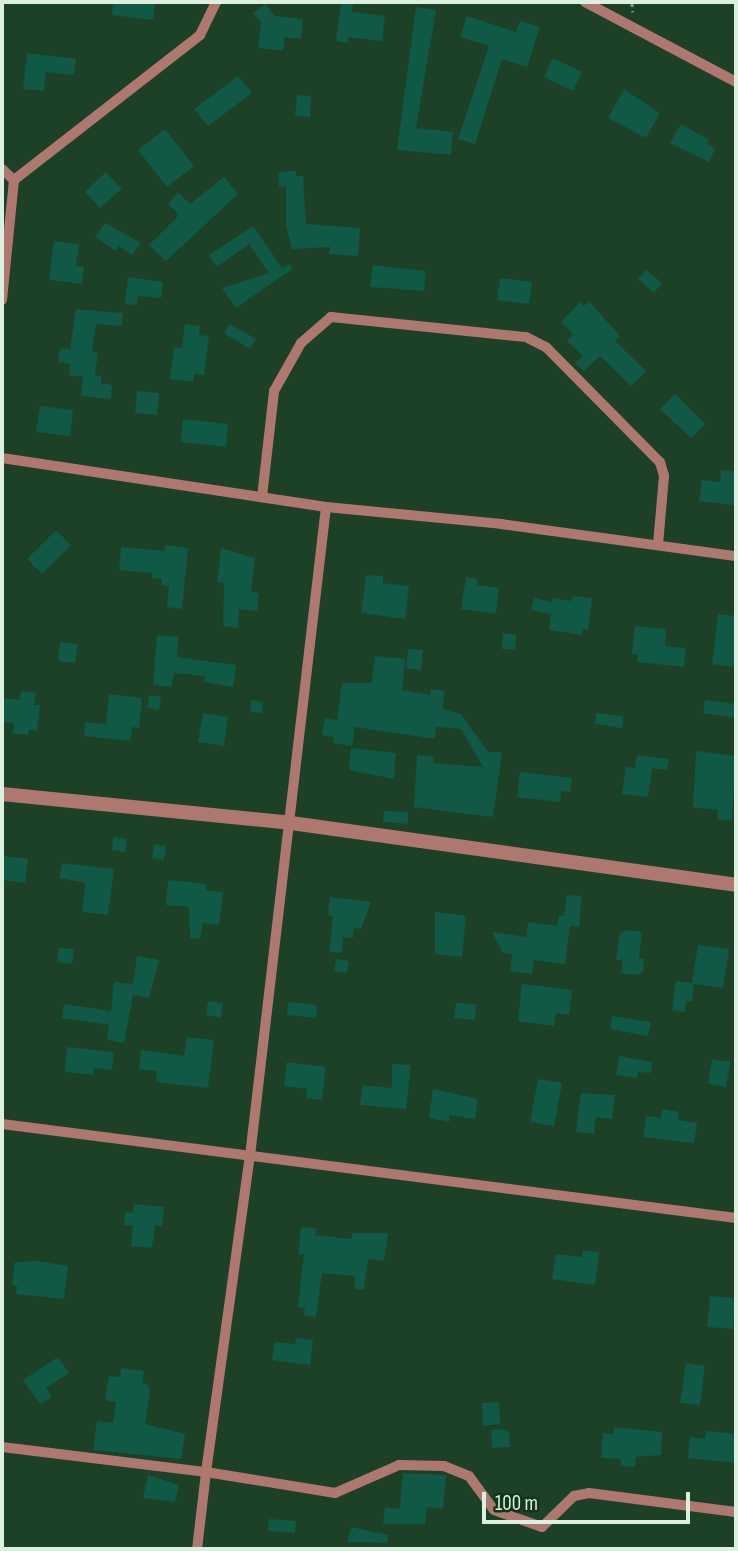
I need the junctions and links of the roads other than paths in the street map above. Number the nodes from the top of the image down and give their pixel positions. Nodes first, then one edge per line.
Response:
1 (216, 2) edge
2 (585, 2) edge
3 (736, 82) edge
4 (2, 169) edge
5 (14, 180) junction
6 (2, 300) edge
7 (2, 458) edge
8 (262, 498) junction
9 (326, 507) junction
10 (658, 545) junction
11 (736, 556) edge
12 (2, 794) edge
13 (291, 823) junction
14 (736, 885) edge
15 (2, 1124) edge
16 (250, 1156) junction
17 (736, 1218) edge
18 (2, 1447) edge
19 (206, 1472) junction
20 (736, 1512) edge
21 (197, 1549) edge

1 - 5 street
2 - 3 street
4 - 5 street
5 - 6 street
7 - 8 street
8 - 9 street
8 - 10 street
9 - 10 street
9 - 13 street
10 - 11 street
12 - 13 street
13 - 14 street
13 - 16 street
15 - 16 street
16 - 17 street
16 - 19 street
18 - 19 street
19 - 20 street
19 - 21 street

